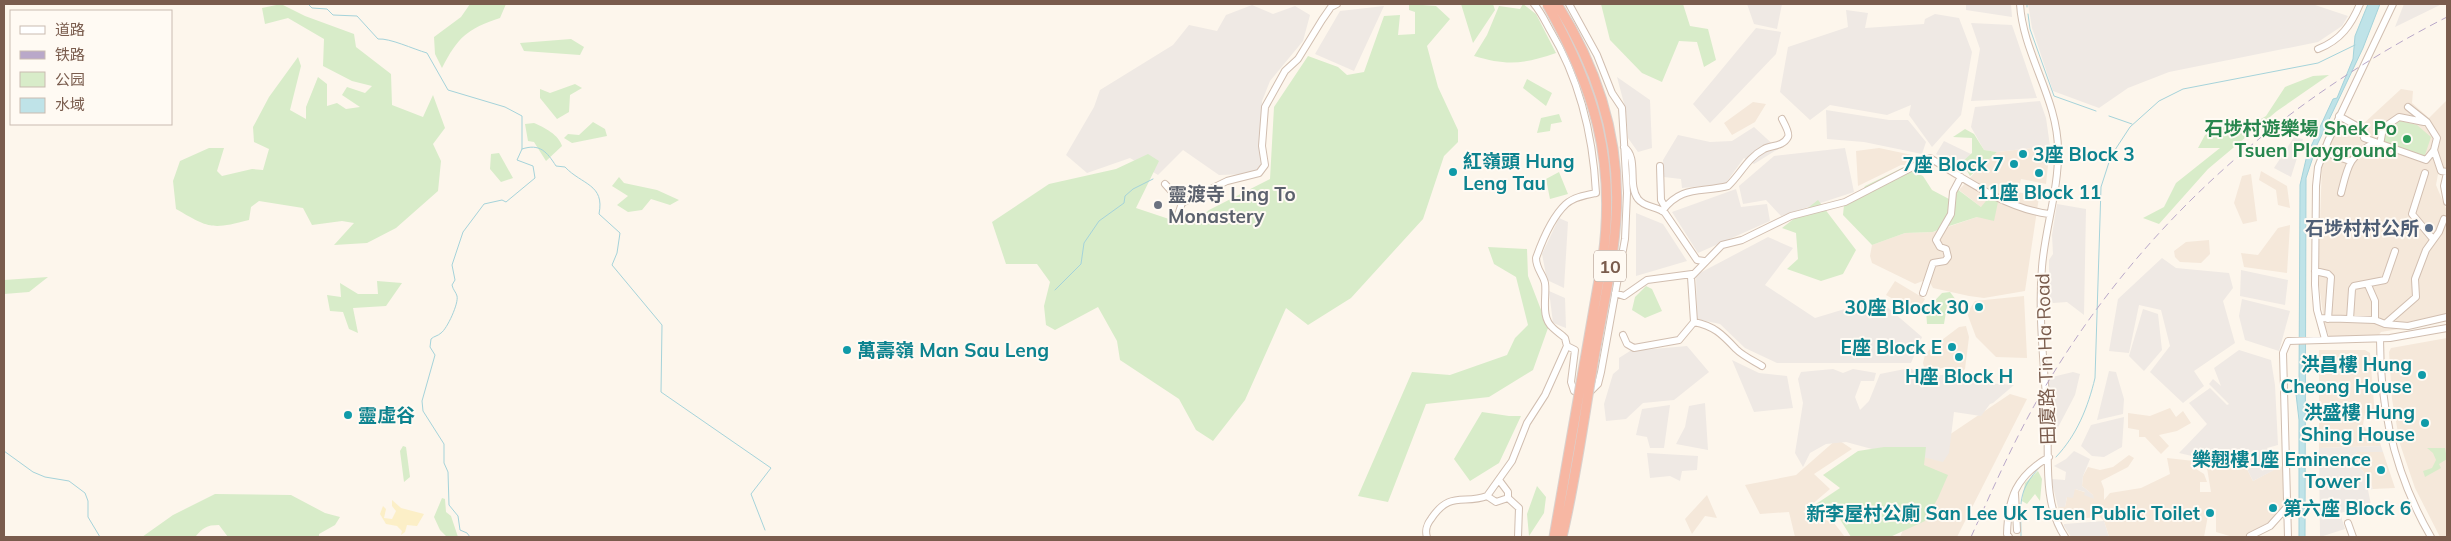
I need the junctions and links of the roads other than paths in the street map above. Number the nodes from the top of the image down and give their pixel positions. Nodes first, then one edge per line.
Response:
1 (1337, 4) edge
2 (1534, 4) edge
3 (1547, 4) edge
4 (1556, 4) edge
5 (1569, 4) edge
6 (2020, 4) edge
7 (2360, 4) edge
8 (2392, 4) edge
9 (2318, 49) dead end
10 (2408, 107) dead end
11 (2339, 116) junction
12 (1782, 119) dead end
13 (2427, 122) junction
14 (2377, 144) junction
15 (1624, 147) junction
16 (2434, 150) junction
17 (2324, 152) junction
18 (2350, 161) junction
19 (1660, 166) dead end
20 (2447, 172) edge
21 (2425, 173) dead end
22 (1961, 177) junction
23 (1165, 184) dead end
24 (2341, 193) dead end
25 (2447, 202) edge
26 (1182, 203) junction
27 (1664, 209) junction
28 (2049, 214) junction
29 (1178, 215) dead end
30 (2444, 219) dead end
31 (2433, 239) junction
32 (2395, 251) dead end
33 (1704, 261) junction
34 (2315, 271) junction
35 (1692, 274) junction
36 (2368, 285) junction
37 (1615, 293) junction
38 (1923, 293) dead end
39 (2447, 317) edge
40 (2320, 318) junction
41 (2328, 319) junction
42 (2350, 319) junction
43 (2375, 320) junction
44 (1694, 322) junction
45 (2385, 324) junction
46 (2447, 328) edge
47 (1623, 335) dead end
48 (2325, 339) junction
49 (2380, 339) junction
50 (1567, 346) junction
51 (1762, 366) dead end
52 (2049, 459) junction
53 (1499, 480) junction
54 (2015, 494) junction
55 (1487, 496) junction
56 (1508, 498) junction
57 (2287, 507) junction
58 (2348, 523) dead end
59 (2017, 530) dead end
60 (2250, 536) dead end
61 (1427, 537) edge
62 (1518, 537) edge
63 (1554, 537) edge
64 (1562, 537) edge
65 (2009, 537) edge
66 (2065, 537) edge
67 (2288, 537) edge
68 (2353, 537) edge
69 (2430, 537) edge

1 - 26 street
2 - 50 street
3 - 63 highway, 10, bridge
4 - 64 highway, 10, bridge
5 - 15 street
6 - 28 street, 田廈路 Tin Ha Road
7 - 9 street
8 - 11 street
10 - 13 street
11 - 14 street
11 - 17 street
12 - 27 street
13 - 14 street
13 - 16 street
14 - 16 street
14 - 18 street
15 - 27 street
15 - 37 street
16 - 20 street
17 - 18 street
17 - 34 street
18 - 24 street
19 - 27 street
20 - 25 street
21 - 31 street
22 - 28 street
22 - 33 street
22 - 38 street
23 - 26 street
26 - 29 street
27 - 33 street
28 - 52 street, 田廈路 Tin Ha Road
30 - 31 street
31 - 45 street
32 - 36 street
33 - 35 street
34 - 40 street
34 - 41 street
35 - 37 street
35 - 44 street
36 - 42 street
36 - 43 street
37 - 50 street
39 - 45 street
40 - 41 street
40 - 48 street
41 - 42 street
42 - 43 street
43 - 45 street
44 - 47 street
44 - 51 street
46 - 49 street
48 - 49 street
48 - 57 street
49 - 69 street
50 - 53 street
52 - 54 street
52 - 66 street, 田廈路 Tin Ha Road
53 - 55 street
53 - 56 street
54 - 59 street
54 - 65 street
55 - 56 street
55 - 61 street
56 - 62 street
57 - 60 street
57 - 67 street
58 - 68 street

